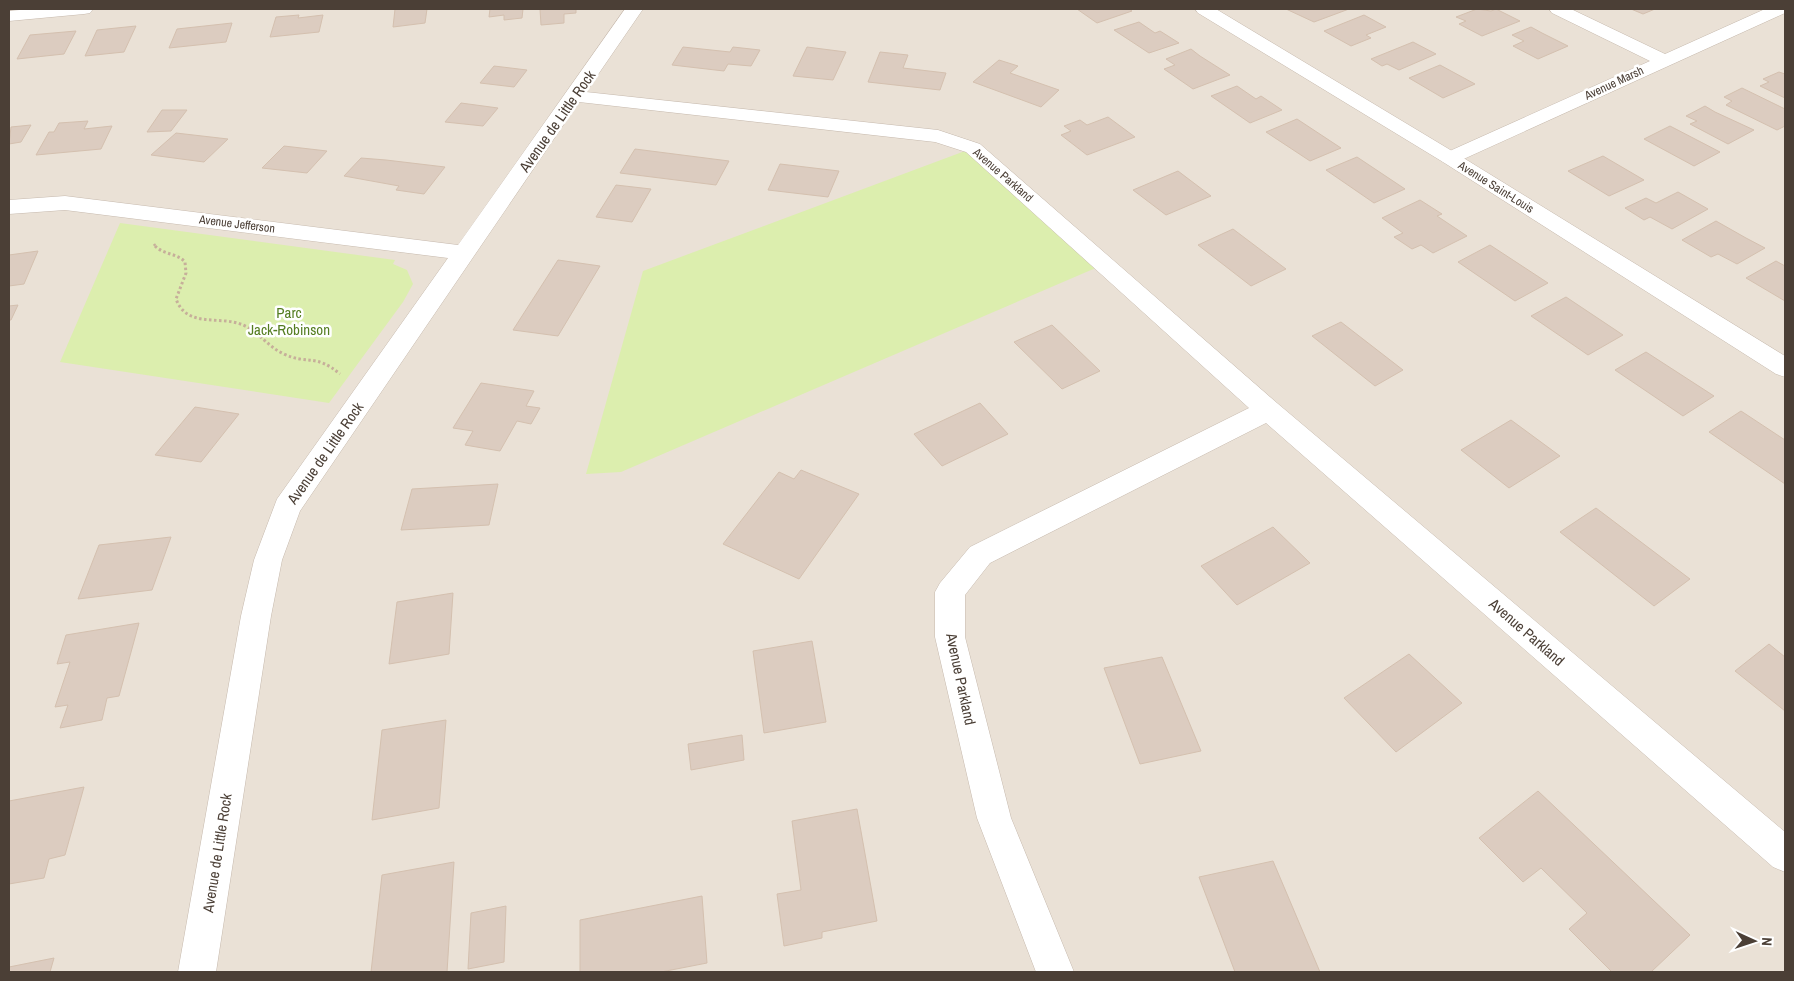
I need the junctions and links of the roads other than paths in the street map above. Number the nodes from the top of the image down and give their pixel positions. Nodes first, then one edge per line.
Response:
1 (84, 9) edge
2 (634, 9) edge
3 (1204, 9) edge
4 (1558, 9) edge
5 (1779, 9) edge
6 (9, 16) edge
7 (1663, 60) junction
8 (574, 96) junction
9 (1450, 158) junction
10 (9, 207) edge
11 (464, 253) junction
12 (1785, 368) edge
13 (1268, 410) junction
14 (1785, 855) edge
15 (197, 972) edge
16 (1055, 972) edge

1 - 6 street
2 - 8 street, Avenue de Little Rock
3 - 9 street, Avenue Saint-Louis
4 - 7 street
5 - 7 street, Avenue Marsh
7 - 9 street, Avenue Marsh
8 - 11 street, Avenue de Little Rock
8 - 13 street, Avenue Parkland
9 - 12 street, Avenue Saint-Louis
10 - 11 street, Avenue Jefferson
11 - 15 street, Avenue de Little Rock
13 - 14 street, Avenue Parkland
13 - 16 street, Avenue Parkland

